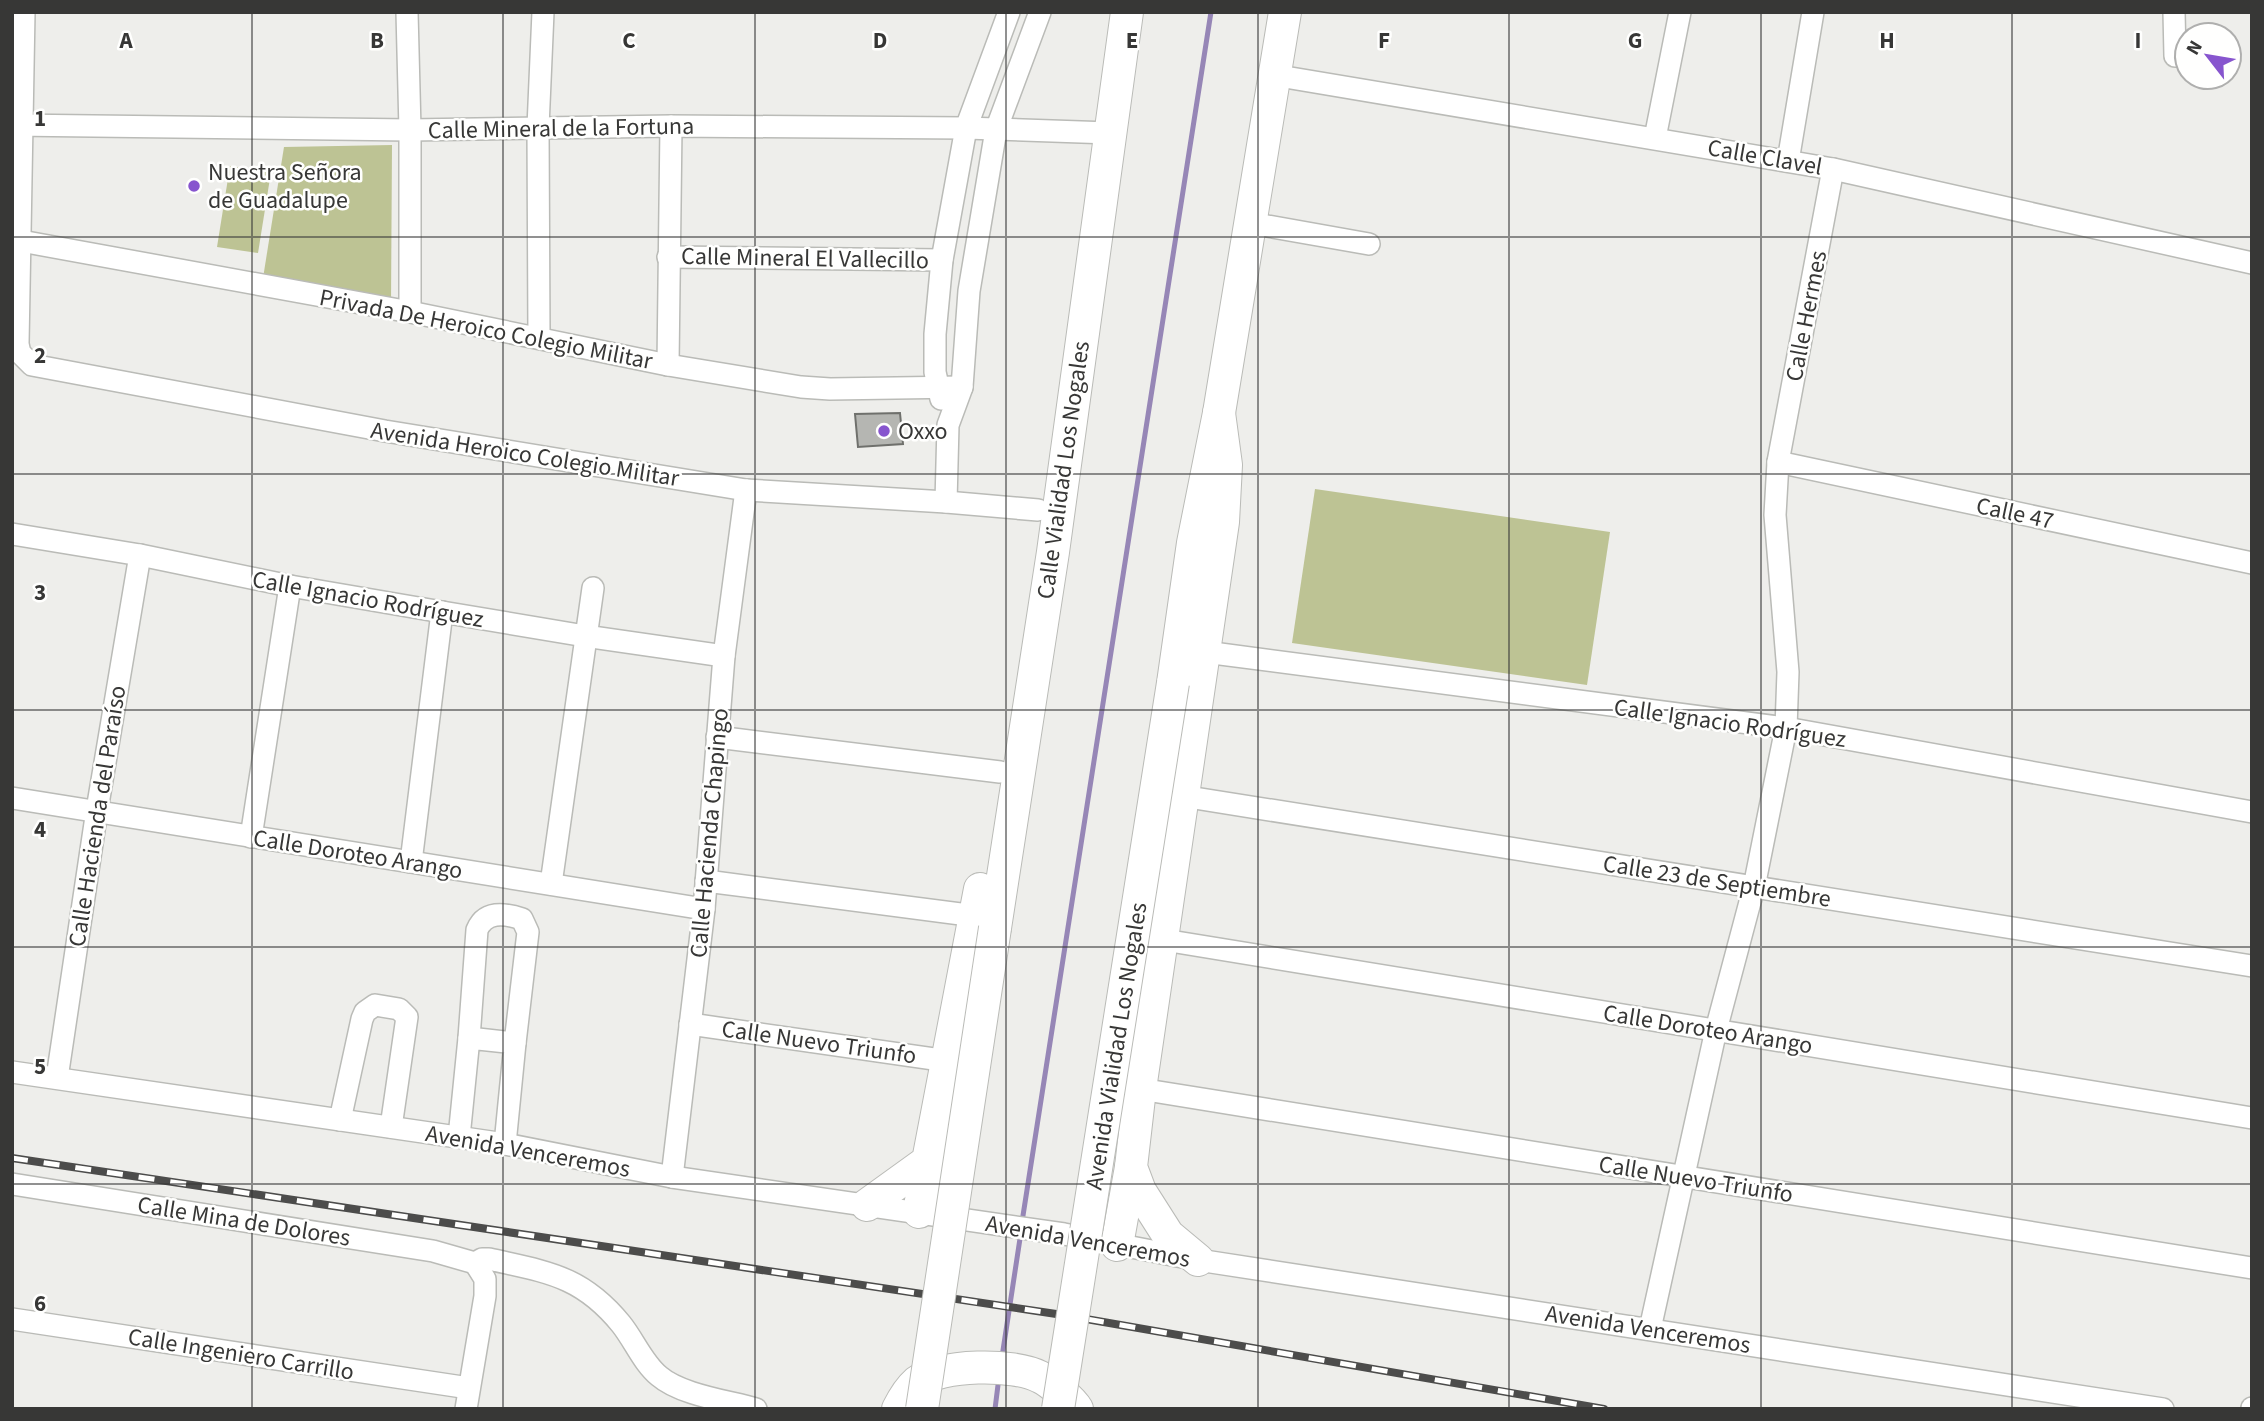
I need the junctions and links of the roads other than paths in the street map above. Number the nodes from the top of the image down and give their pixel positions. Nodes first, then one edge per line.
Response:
1 (24, 12) edge
2 (407, 12) edge
3 (543, 12) edge
4 (1009, 12) edge
5 (1040, 12) edge
6 (1127, 12) edge
7 (1285, 12) edge
8 (1679, 12) edge
9 (1813, 12) edge
10 (1273, 75) junction
11 (17, 125) edge
12 (671, 126) junction
13 (538, 127) junction
14 (966, 128) junction
15 (410, 130) junction
16 (996, 130) junction
17 (1110, 133) junction
18 (1655, 138) junction
19 (1788, 161) junction
20 (1833, 169) junction
21 (1250, 223) junction
22 (17, 243) edge
23 (1369, 244) dead end
24 (668, 257) junction
25 (942, 260) junction
26 (2252, 263) edge
27 (410, 313) junction
28 (1083, 331) junction
29 (540, 338) junction
30 (668, 365) junction
31 (962, 387) junction
32 (937, 388) junction
33 (1219, 413) junction
34 (948, 425) junction
35 (1778, 462) junction
36 (746, 490) junction
37 (946, 502) junction
38 (1038, 510) junction
39 (12, 534) edge
40 (140, 555) junction
41 (2252, 563) edge
42 (290, 586) junction
43 (593, 589) dead end
44 (442, 612) junction
45 (585, 636) junction
46 (1205, 652) junction
47 (724, 656) junction
48 (1786, 728) junction
49 (717, 737) junction
50 (1000, 772) junction
51 (1182, 796) junction
52 (12, 798) edge
53 (97, 810) junction
54 (2252, 812) edge
55 (251, 837) junction
56 (411, 862) junction
57 (706, 881) junction
58 (551, 884) junction
59 (1754, 887) junction
60 (704, 909) junction
61 (985, 922) junction
62 (1164, 940) junction
63 (2252, 966) edge
64 (690, 1024) junction
65 (1716, 1030) junction
66 (470, 1038) junction
67 (515, 1043) junction
68 (948, 1061) junction
69 (12, 1072) edge
70 (57, 1078) junction
71 (1140, 1089) junction
72 (2252, 1118) edge
73 (340, 1120) junction
74 (391, 1127) junction
75 (459, 1137) junction
76 (505, 1144) junction
77 (928, 1161) junction
78 (1131, 1167) junction
79 (672, 1177) junction
80 (1683, 1177) junction
81 (12, 1184) edge
82 (867, 1205) junction
83 (919, 1212) junction
84 (1117, 1245) junction
85 (1198, 1260) junction
86 (475, 1262) junction
87 (2252, 1268) edge
88 (12, 1320) edge
89 (1650, 1329) junction
90 (468, 1398) edge
91 (756, 1409) edge
92 (898, 1409) edge
93 (922, 1409) edge
94 (1058, 1409) edge
95 (1077, 1409) edge
96 (2163, 1409) edge

1 - 11 street
2 - 15 street
3 - 13 street
4 - 14 street
5 - 16 street
6 - 17 highway, Calle Vialidad Los Nogales
7 - 10 highway
8 - 18 street
9 - 19 street
10 - 18 street, Calle Clavel
10 - 21 highway
11 - 15 street, Calle Mineral de la Fortuna
11 - 22 street
12 - 13 street, Calle Mineral de la Fortuna
12 - 14 street, Calle Mineral de la Fortuna
12 - 24 street
13 - 15 street, Calle Mineral de la Fortuna
13 - 29 street
14 - 16 street, Calle Mineral de la Fortuna
14 - 25 street
15 - 27 street
16 - 17 street, Calle Mineral de la Fortuna
16 - 31 street
17 - 28 highway, Calle Vialidad Los Nogales
18 - 19 street, Calle Clavel
19 - 20 street, Calle Clavel
20 - 26 street, Calle Clavel
20 - 35 street, Calle Hermes
21 - 23 street
21 - 33 highway
22 - 27 street, Privada De Heroico Colegio Militar
22 - 36 street, Avenida Heroico Colegio Militar
24 - 25 street, Calle Mineral El Vallecillo
24 - 30 street
25 - 32 street
27 - 29 street, Privada De Heroico Colegio Militar
28 - 38 highway
28 - 61 highway, Calle Vialidad Los Nogales
29 - 30 street, Privada De Heroico Colegio Militar
30 - 32 street, Privada De Heroico Colegio Militar
31 - 32 street, Privada De Heroico Colegio Militar
31 - 34 street
32 - 34 street
33 - 46 highway
33 - 94 highway, Avenida Vialidad Los Nogales, bridge
34 - 37 street
35 - 41 street, Calle 47
35 - 48 street, Calle Hermes
36 - 37 street, Avenida Heroico Colegio Militar
36 - 47 street, Calle Hacienda Chapingo
37 - 38 street, Avenida Heroico Colegio Militar
38 - 50 highway
39 - 40 street, Calle Ignacio Rodríguez
40 - 42 street, Calle Ignacio Rodríguez
40 - 53 street, Calle Hacienda del Paraíso
42 - 44 street, Calle Ignacio Rodríguez
42 - 55 street
43 - 45 street
44 - 45 street, Calle Ignacio Rodríguez
44 - 56 street
45 - 47 street, Calle Ignacio Rodríguez
45 - 58 street
46 - 48 street, Calle Ignacio Rodríguez
46 - 51 highway
47 - 49 street, Calle Hacienda Chapingo
48 - 54 street, Calle Ignacio Rodríguez
48 - 59 street, Calle Hermes
49 - 50 street
49 - 57 street, Calle Hacienda Chapingo
50 - 61 highway
51 - 59 street, Calle 23 de Septiembre
51 - 62 highway
52 - 53 street, Calle Doroteo Arango
53 - 55 street, Calle Doroteo Arango
53 - 70 street, Calle Hacienda del Paraíso
55 - 56 street, Calle Doroteo Arango
56 - 58 street, Calle Doroteo Arango
57 - 60 street, Calle Hacienda Chapingo
57 - 61 street
58 - 60 street, Calle Doroteo Arango
59 - 63 street, Calle 23 de Septiembre
59 - 65 street, Calle Hermes
60 - 64 street, Calle Hacienda Chapingo
61 - 68 highway
61 - 93 highway, bridge
62 - 65 street, Calle Doroteo Arango
62 - 71 highway
64 - 68 street, Calle Nuevo Triunfo
64 - 79 street, Calle Hacienda Chapingo
65 - 72 street, Calle Doroteo Arango
65 - 80 street, Calle Hermes
66 - 67 street
66 - 67 street
66 - 75 street
67 - 76 street
68 - 77 highway
69 - 70 street, Avenida Venceremos
70 - 73 street, Avenida Venceremos
71 - 78 highway
71 - 80 street, Calle Nuevo Triunfo
73 - 74 street, Avenida Venceremos
73 - 74 street
74 - 75 street, Avenida Venceremos
75 - 76 street, Avenida Venceremos
76 - 79 street, Avenida Venceremos
77 - 82 highway
77 - 83 highway
78 - 84 highway
78 - 85 highway
79 - 82 street, Avenida Venceremos
80 - 87 street, Calle Nuevo Triunfo
80 - 89 street, Calle Hermes
81 - 86 street, Calle Mina de Dolores
82 - 83 street, Avenida Venceremos
83 - 84 street, Avenida Venceremos
84 - 85 street, Avenida Venceremos
85 - 89 street, Avenida Venceremos
86 - 90 street
86 - 91 street, Calle Mina de Dolores
88 - 90 street, Calle Ingeniero Carrillo
89 - 96 street, Avenida Venceremos
92 - 95 highway

